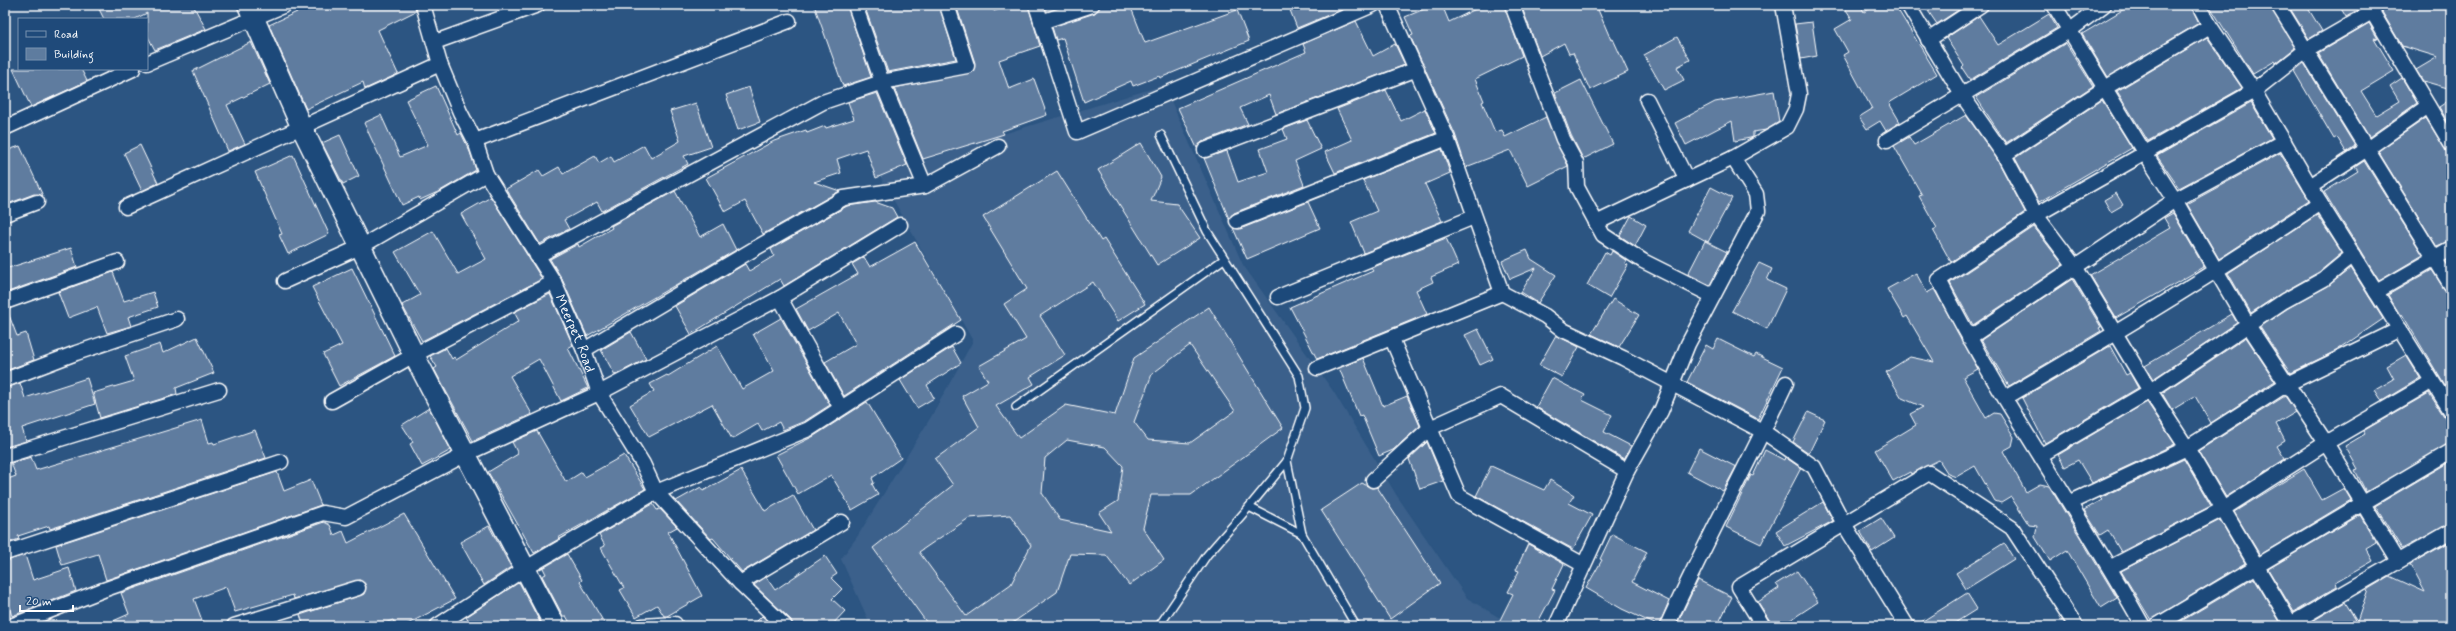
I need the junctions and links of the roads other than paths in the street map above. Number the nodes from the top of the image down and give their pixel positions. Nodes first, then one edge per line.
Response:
1 (285, 5) edge
2 (423, 5) edge
3 (538, 5) edge
4 (855, 5) edge
5 (947, 5) edge
6 (1036, 5) edge
7 (1092, 5) edge
8 (1373, 5) edge
9 (1388, 5) edge
10 (1512, 5) edge
11 (1783, 5) edge
12 (1908, 5) edge
13 (1981, 5) edge
14 (2054, 5) edge
15 (2104, 5) edge
16 (2199, 5) edge
17 (2278, 5) edge
18 (2370, 9) edge
19 (251, 12) edge
20 (789, 21) dead end
21 (1041, 22) junction
22 (2210, 26) junction
23 (2069, 31) junction
24 (1928, 40) junction
25 (434, 42) junction
26 (2306, 50) junction
27 (148, 63) edge
28 (440, 64) junction
29 (1417, 69) junction
30 (132, 70) edge
31 (882, 82) junction
32 (2105, 88) junction
33 (2254, 91) junction
34 (1962, 95) junction
35 (1648, 100) dead end
36 (2428, 106) junction
37 (302, 126) junction
38 (5, 128) edge
39 (1160, 135) dead end
40 (1447, 138) junction
41 (2450, 139) edge
42 (475, 140) junction
43 (1887, 140) dead end
44 (2284, 141) junction
45 (998, 146) dead end
46 (1205, 150) dead end
47 (2367, 150) junction
48 (2144, 152) junction
49 (2004, 155) junction
50 (1733, 158) junction
51 (486, 174) junction
52 (1687, 180) junction
53 (925, 186) junction
54 (2310, 186) junction
55 (2175, 200) junction
56 (36, 202) dead end
57 (2320, 203) junction
58 (126, 207) dead end
59 (5, 214) edge
60 (2036, 215) junction
61 (1474, 217) junction
62 (1237, 221) dead end
63 (1596, 223) junction
64 (900, 225) dead end
65 (362, 246) junction
66 (2451, 249) edge
67 (2353, 255) junction
68 (537, 256) junction
69 (1224, 259) junction
70 (2435, 259) junction
71 (117, 262) dead end
72 (2076, 268) junction
73 (2217, 271) junction
74 (285, 281) dead end
75 (554, 282) junction
76 (2451, 285) edge
77 (2376, 292) junction
78 (1502, 293) junction
79 (1713, 296) junction
80 (1278, 297) dead end
81 (780, 298) junction
82 (5, 302) edge
83 (177, 319) dead end
84 (2248, 325) junction
85 (2400, 329) junction
86 (956, 334) dead end
87 (2116, 334) junction
88 (1969, 338) junction
89 (1392, 339) junction
90 (584, 350) junction
91 (414, 355) junction
92 (1317, 368) dead end
93 (5, 380) edge
94 (2431, 382) junction
95 (1786, 383) dead end
96 (2287, 384) junction
97 (1674, 385) junction
98 (219, 390) dead end
99 (2150, 391) junction
100 (599, 393) junction
101 (2005, 398) junction
102 (332, 401) dead end
103 (2449, 403) edge
104 (1016, 407) dead end
105 (841, 408) junction
106 (1430, 428) junction
107 (1764, 432) junction
108 (2326, 443) junction
109 (2187, 448) junction
110 (2451, 451) edge
111 (466, 454) junction
112 (2041, 455) junction
113 (5, 456) edge
114 (1287, 461) junction
115 (281, 462) dead end
116 (1627, 471) junction
117 (1373, 480) dead end
118 (656, 492) junction
119 (2071, 502) junction
120 (2363, 503) junction
121 (1249, 507) junction
122 (2223, 509) junction
123 (842, 522) dead end
124 (1844, 524) junction
125 (2451, 531) edge
126 (1302, 534) junction
127 (5, 553) edge
128 (2398, 561) junction
129 (1582, 564) junction
130 (2255, 566) junction
131 (2111, 567) junction
132 (526, 568) junction
133 (740, 583) junction
134 (358, 588) dead end
135 (675, 624) dead end
136 (2290, 625) edge
137 (11, 626) edge
138 (234, 626) edge
139 (437, 626) edge
140 (555, 626) edge
141 (642, 626) edge
142 (785, 626) edge
143 (1159, 626) edge
144 (1356, 626) edge
145 (1556, 626) edge
146 (1667, 626) edge
147 (1763, 626) edge
148 (1907, 626) edge
149 (2076, 626) edge
150 (2143, 626) edge
151 (2156, 626) edge

1 - 19 street
2 - 25 street, Meerpet Road
3 - 25 street
4 - 31 street
5 - 31 street
6 - 21 street
7 - 21 street
8 - 21 street
9 - 29 street
10 - 63 street
11 - 50 street
12 - 24 street
13 - 24 street
14 - 23 street
15 - 23 street
16 - 22 street
17 - 26 street
18 - 26 street
18 - 36 street
19 - 27 street
19 - 37 street
20 - 42 street
22 - 32 street
22 - 33 street
23 - 32 street
23 - 34 street
24 - 34 street
25 - 28 street, Meerpet Road
26 - 33 street
26 - 47 street
28 - 37 street
28 - 42 street, Meerpet Road
29 - 40 street
29 - 46 street
30 - 38 street
31 - 53 street
31 - 68 street
32 - 48 street
32 - 49 street
33 - 44 street
33 - 48 street
34 - 43 street
34 - 49 street
35 - 52 street
36 - 41 street
36 - 47 street
37 - 58 street
37 - 65 street
39 - 69 lane
40 - 61 street
40 - 62 street
42 - 51 street, Meerpet Road
44 - 54 street
44 - 55 street
45 - 53 street
47 - 54 street
47 - 70 street
48 - 55 street
48 - 60 street
49 - 60 street
50 - 52 street
50 - 79 street
51 - 65 street
51 - 68 street, Meerpet Road
52 - 63 street
53 - 90 street
54 - 57 street
55 - 72 street
55 - 73 street
56 - 59 street
57 - 67 street
57 - 73 street
60 - 72 street
60 - 88 street
61 - 78 street
61 - 80 street
63 - 79 street
64 - 81 street
65 - 74 street
65 - 91 street
66 - 70 street
67 - 77 street
67 - 84 street
68 - 75 street, Meerpet Road
69 - 104 lane
69 - 114 lane
70 - 76 street
70 - 77 street
71 - 82 street
72 - 87 street
72 - 88 street
73 - 84 street
73 - 87 street
75 - 90 street, Meerpet Road
75 - 91 street
77 - 85 street
78 - 89 street
78 - 97 street
79 - 97 street
81 - 100 street
81 - 105 street
83 - 93 street
84 - 96 street
84 - 99 street
85 - 94 street
85 - 96 street
86 - 105 street
87 - 99 street
87 - 101 street
88 - 101 street
89 - 92 street
89 - 106 street
90 - 100 street, Meerpet Road
91 - 102 street
91 - 111 street
94 - 103 street
94 - 108 street
95 - 107 street
96 - 108 street
96 - 109 street
97 - 107 street
97 - 116 street
98 - 113 street
99 - 109 street
99 - 112 street
100 - 111 street
100 - 118 street, Meerpet Road
101 - 112 street
105 - 118 street
106 - 116 street
106 - 117 street
106 - 129 street
107 - 124 street
107 - 146 street
108 - 120 street
108 - 122 street
109 - 119 street
109 - 122 street
110 - 120 street
111 - 132 street
111 - 137 street
112 - 119 street
114 - 121 lane
114 - 126 lane
115 - 127 street
116 - 129 street
118 - 132 street
118 - 133 street, Meerpet Road
119 - 131 street
120 - 128 street
120 - 130 street
121 - 126 lane
121 - 143 lane
122 - 130 street
122 - 131 street
123 - 133 street
124 - 147 street
124 - 148 street
124 - 149 street
125 - 128 street
126 - 144 lane
128 - 136 street
129 - 145 street
130 - 136 street
130 - 151 street
131 - 150 street
132 - 139 street
132 - 140 street
133 - 142 street, Meerpet Road
134 - 138 street
135 - 141 street

